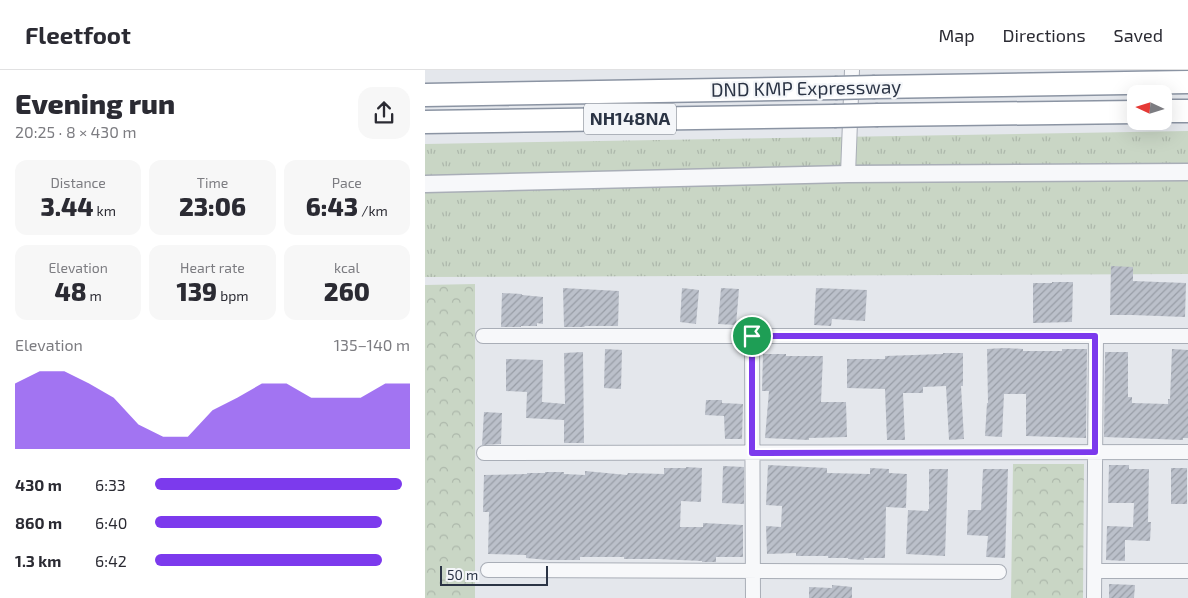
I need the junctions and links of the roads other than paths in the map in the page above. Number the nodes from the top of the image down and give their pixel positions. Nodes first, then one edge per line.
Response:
1 (852, 70) edge
2 (1188, 82) edge
3 (425, 95) edge
4 (1173, 111) edge
5 (1188, 111) edge
6 (1127, 112) edge
7 (425, 122) edge
8 (1188, 172) edge
9 (848, 174) junction
10 (425, 184) edge
11 (483, 336) dead end
12 (752, 336) junction
13 (1095, 336) junction
14 (1188, 336) edge
15 (1095, 452) junction
16 (1188, 452) edge
17 (484, 453) dead end
18 (752, 453) junction
19 (488, 570) dead end
20 (753, 571) junction
21 (1095, 571) junction
22 (1188, 571) edge
23 (999, 572) dead end
24 (753, 598) edge
25 (1095, 598) edge

1 - 9 street
2 - 3 highway, DND KMP Expressway / NH148NA, bridge
4 - 5 highway
6 - 7 highway, DND KMP Expressway / NH148NA, bridge
8 - 9 street
9 - 10 street
11 - 12 street
12 - 13 street
12 - 18 street
13 - 14 street
13 - 15 street
15 - 16 street
15 - 18 street
15 - 21 street
17 - 18 street
18 - 20 street
19 - 20 street
20 - 23 street
20 - 24 street
21 - 22 street
21 - 25 street

